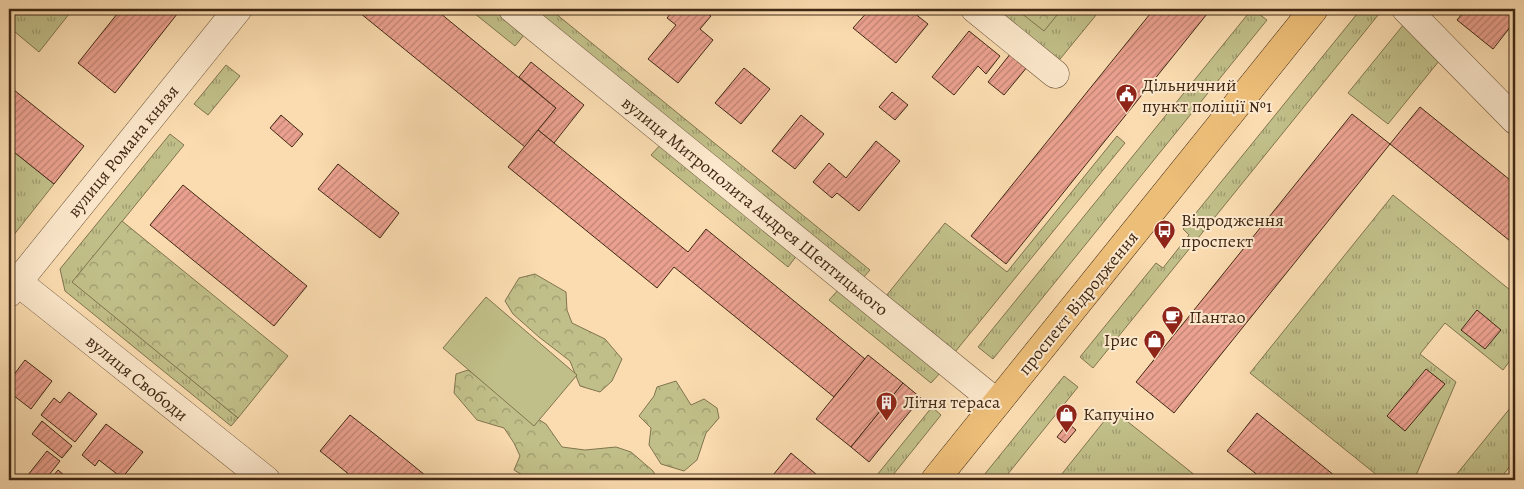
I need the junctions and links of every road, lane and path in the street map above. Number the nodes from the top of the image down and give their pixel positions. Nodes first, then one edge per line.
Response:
1 (238, 9) edge
2 (512, 9) edge
3 (975, 9) edge
4 (1314, 9) edge
5 (1406, 9) edge
6 (1055, 74) dead end
7 (1515, 120) edge
8 (12, 284) edge
9 (997, 403) junction
10 (266, 480) edge
11 (935, 480) edge

1 - 8 street, вулиця Романа князя
2 - 9 street, вулиця Митрополита Андрея Шептицького
3 - 6 street
4 - 9 main road, проспект Відродження
5 - 7 street
8 - 10 street, вулиця Свободи
9 - 11 main road, проспект Відродження

